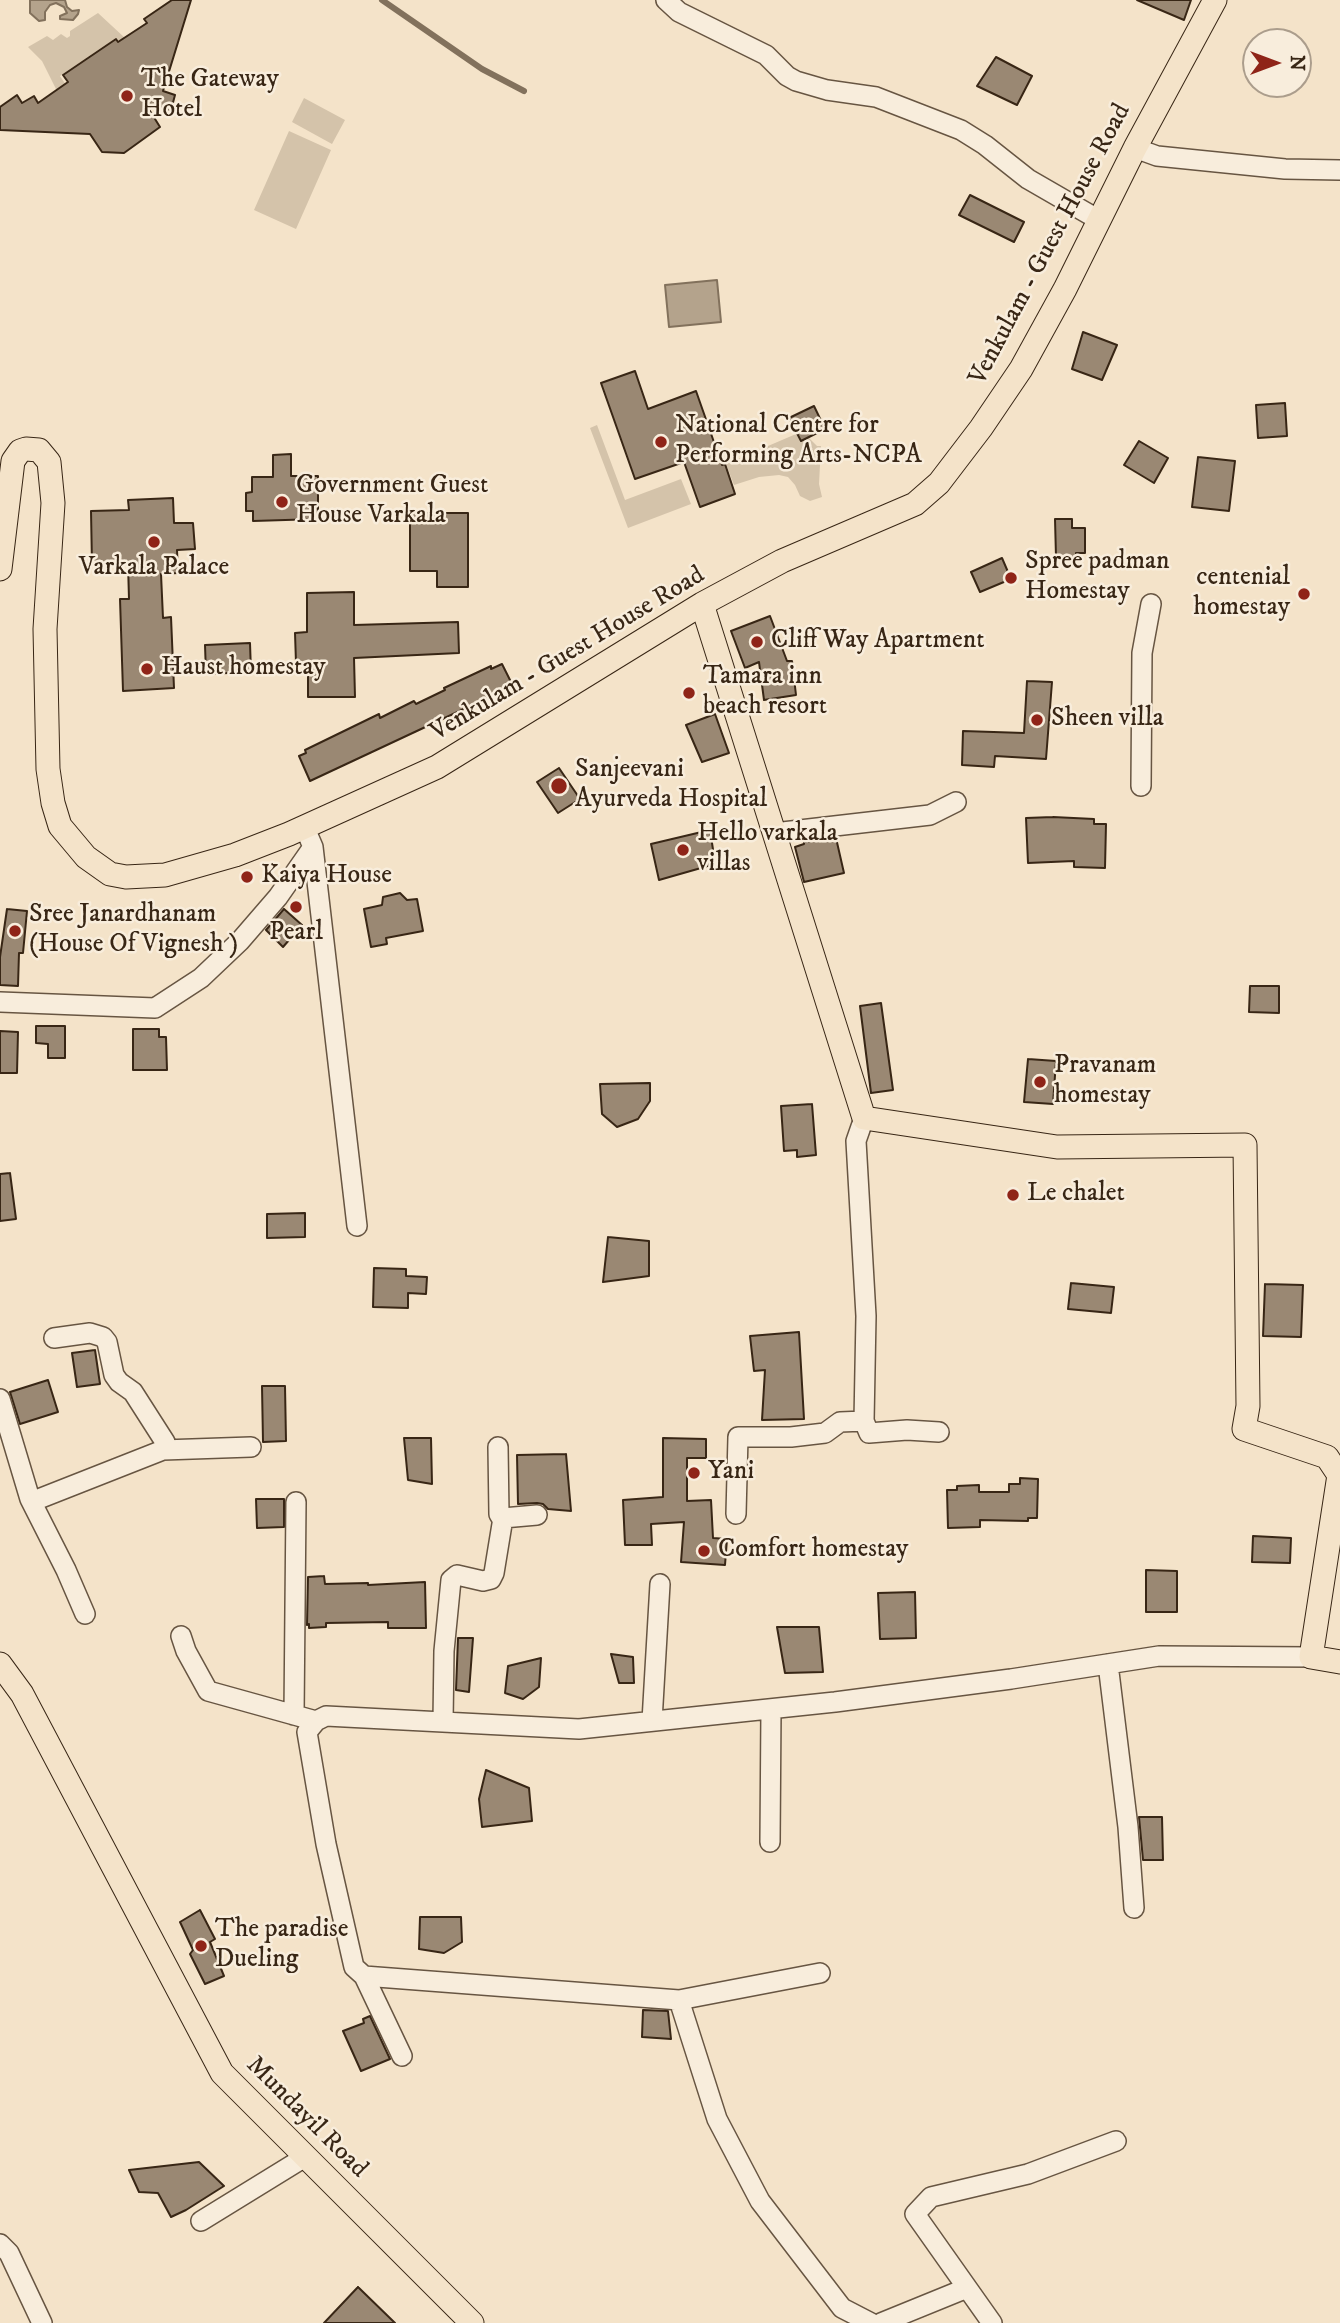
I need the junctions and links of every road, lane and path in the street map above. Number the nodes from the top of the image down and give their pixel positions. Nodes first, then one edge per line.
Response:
1 (666, 0) edge
2 (1215, 0) edge
3 (1135, 148) junction
4 (1340, 170) edge
5 (1099, 220) junction
6 (0, 569) edge
7 (702, 604) junction
8 (1151, 604) dead end
9 (1141, 786) dead end
10 (956, 802) dead end
11 (774, 833) junction
12 (308, 836) junction
13 (0, 1002) edge
14 (864, 1118) junction
15 (357, 1226) dead end
16 (54, 1338) dead end
17 (0, 1399) edge
18 (864, 1421) junction
19 (939, 1432) dead end
20 (251, 1447) dead end
21 (498, 1447) dead end
22 (163, 1450) junction
23 (30, 1499) junction
24 (296, 1502) dead end
25 (736, 1514) dead end
26 (537, 1516) dead end
27 (502, 1519) junction
28 (660, 1584) dead end
29 (85, 1614) dead end
30 (181, 1636) dead end
31 (1311, 1657) junction
32 (1340, 1662) edge
33 (0, 1664) edge
34 (1108, 1664) junction
35 (771, 1709) junction
36 (294, 1715) junction
37 (316, 1721) junction
38 (652, 1721) junction
39 (443, 1722) junction
40 (770, 1842) dead end
41 (1134, 1909) dead end
42 (820, 1973) dead end
43 (364, 1976) junction
44 (679, 2000) junction
45 (402, 2056) dead end
46 (1116, 2141) dead end
47 (305, 2157) junction
48 (201, 2221) dead end
49 (0, 2244) edge
50 (967, 2287) junction
51 (42, 2323) edge
52 (472, 2323) edge
53 (871, 2323) edge
54 (881, 2323) edge
55 (992, 2323) edge

1 - 5 street
2 - 3 main road, Venkulam - Guest House Road
3 - 4 street
3 - 5 main road, Venkulam - Guest House Road
5 - 7 main road, Venkulam - Guest House Road
6 - 12 main road, Venkulam - Guest House Road
7 - 11 main road
7 - 12 main road, Venkulam - Guest House Road
8 - 9 street
10 - 11 street
11 - 14 main road
12 - 13 street
12 - 15 street
14 - 18 street
14 - 31 main road
16 - 22 street
17 - 23 street
18 - 19 street
18 - 25 street
20 - 22 street
21 - 27 street
22 - 23 street
23 - 29 street
24 - 36 street
26 - 27 street
27 - 39 street
28 - 38 street
30 - 36 street
31 - 32 main road
31 - 34 street
33 - 47 main road, Mundayil Road
34 - 35 street
34 - 41 street
35 - 38 street
35 - 40 street
36 - 37 street
37 - 39 street
37 - 43 street
38 - 39 street
42 - 44 street
43 - 44 street
43 - 45 street
44 - 53 street
46 - 50 street
47 - 48 street
47 - 52 main road, Mundayil Road
49 - 51 street
50 - 54 street
50 - 55 street

